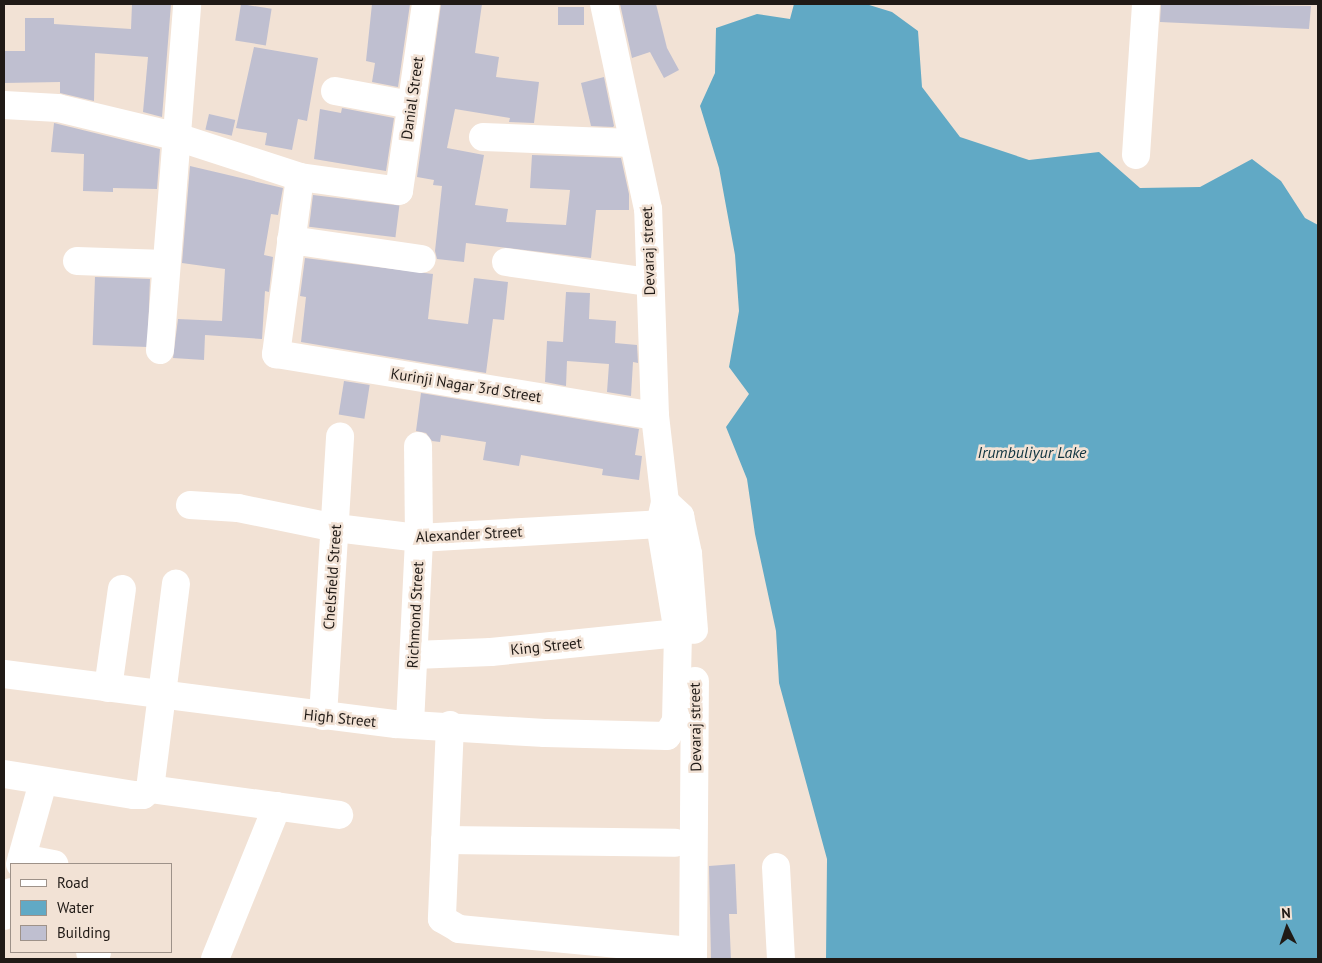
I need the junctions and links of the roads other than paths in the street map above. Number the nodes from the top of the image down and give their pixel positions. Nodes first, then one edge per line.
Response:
1 (187, 4) edge
2 (426, 4) edge
3 (604, 4) edge
4 (1146, 4) edge
5 (335, 91) dead end
6 (4, 105) edge
7 (411, 105) junction
8 (174, 136) junction
9 (483, 136) dead end
10 (632, 143) junction
11 (1136, 155) dead end
12 (300, 177) junction
13 (292, 240) junction
14 (422, 259) dead end
15 (77, 261) dead end
16 (506, 262) dead end
17 (165, 264) junction
18 (648, 282) junction
19 (160, 350) dead end
20 (655, 416) junction
21 (340, 437) dead end
22 (418, 446) dead end
23 (190, 506) dead end
24 (663, 513) junction
25 (336, 528) junction
26 (419, 538) junction
27 (176, 584) dead end
28 (122, 589) dead end
29 (678, 633) junction
30 (414, 655) junction
31 (4, 674) edge
32 (108, 688) junction
33 (163, 696) junction
34 (324, 716) junction
35 (410, 724) junction
36 (450, 725) junction
37 (674, 728) joint
38 (4, 774) edge
39 (42, 782) junction
40 (150, 789) junction
41 (277, 806) junction
42 (339, 815) dead end
43 (445, 840) junction
44 (675, 844) dead end
45 (21, 861) edge
46 (43, 863) edge
47 (776, 867) dead end
48 (10, 895) edge
49 (4, 916) edge
50 (693, 955) edge
51 (215, 959) edge
52 (781, 959) edge

1 - 8 street
2 - 7 street, Danial Street
3 - 10 street, Devaraj street
4 - 11 street
5 - 7 street
6 - 8 street
7 - 12 street, Danial Street
8 - 12 street
8 - 17 street
9 - 10 street
10 - 18 street, Devaraj street
12 - 13 street
13 - 14 street
13 - 20 street, Kurinji Nagar 3rd Street
15 - 17 street
16 - 18 street
17 - 19 street
18 - 20 street, Devaraj street
20 - 24 street, Devaraj street
21 - 25 street, Chelsfield Street
22 - 26 street, Richmond Street
23 - 25 street, Alexander Street
24 - 26 street, Alexander Street
24 - 29 street, Devaraj street
24 - 50 street, Devaraj street
25 - 26 street, Alexander Street
25 - 34 street, Chelsfield Street
26 - 30 street, Richmond Street
27 - 33 street
28 - 32 street
29 - 30 street, King Street
29 - 37 street, Devaraj street
30 - 35 street, Richmond Street
31 - 32 street, High Street
32 - 33 street, High Street
33 - 34 street, High Street
33 - 40 street
34 - 35 street, High Street
35 - 36 street, High Street
36 - 37 street, High Street
36 - 43 street
38 - 39 street
39 - 40 street
39 - 45 street
40 - 41 street
41 - 42 street
41 - 51 street
43 - 44 street
43 - 50 street
45 - 46 street
47 - 52 street
48 - 49 street

